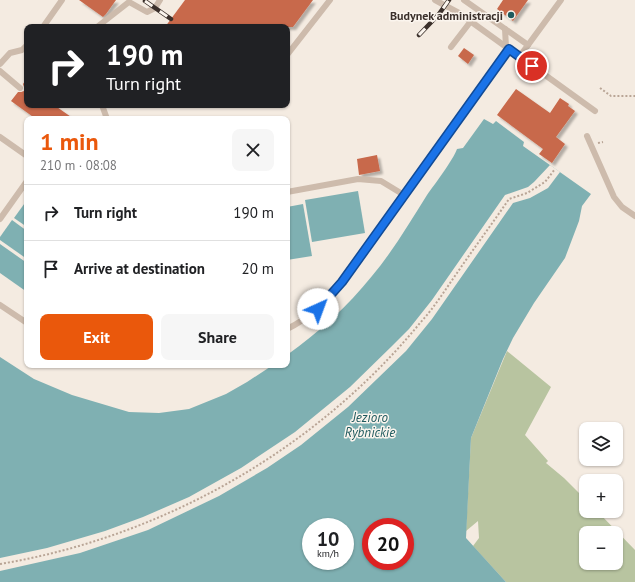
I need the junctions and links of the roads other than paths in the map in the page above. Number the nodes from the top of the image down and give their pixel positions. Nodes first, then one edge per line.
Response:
1 (62, 0) edge
2 (160, 0) edge
3 (330, 0) edge
4 (435, 0) edge
5 (464, 0) edge
6 (561, 0) edge
7 (471, 21) junction
8 (45, 24) edge
9 (101, 24) edge
10 (505, 29) junction
11 (528, 45) junction
12 (451, 47) dead end
13 (24, 48) edge
14 (508, 48) junction
15 (290, 51) edge
16 (520, 56) junction
17 (0, 64) edge
18 (0, 71) edge
19 (20, 88) dead end
20 (595, 111) dead end
21 (587, 136) dead end
22 (0, 137) edge
23 (24, 154) edge
24 (24, 185) edge
25 (290, 191) edge
26 (404, 195) junction
27 (635, 216) edge
28 (0, 219) edge
29 (0, 304) edge
30 (24, 321) edge
31 (290, 327) edge

1 - 8 lane
2 - 9 lane
3 - 15 lane
4 - 7 lane
5 - 10 lane
6 - 11 lane
7 - 12 lane
7 - 14 lane
10 - 11 lane
10 - 14 lane
11 - 16 lane
13 - 17 lane
14 - 16 lane
14 - 26 lane
16 - 20 lane
18 - 19 lane
21 - 27 lane
22 - 23 lane
24 - 28 lane
25 - 26 lane
26 - 31 lane
29 - 30 lane

